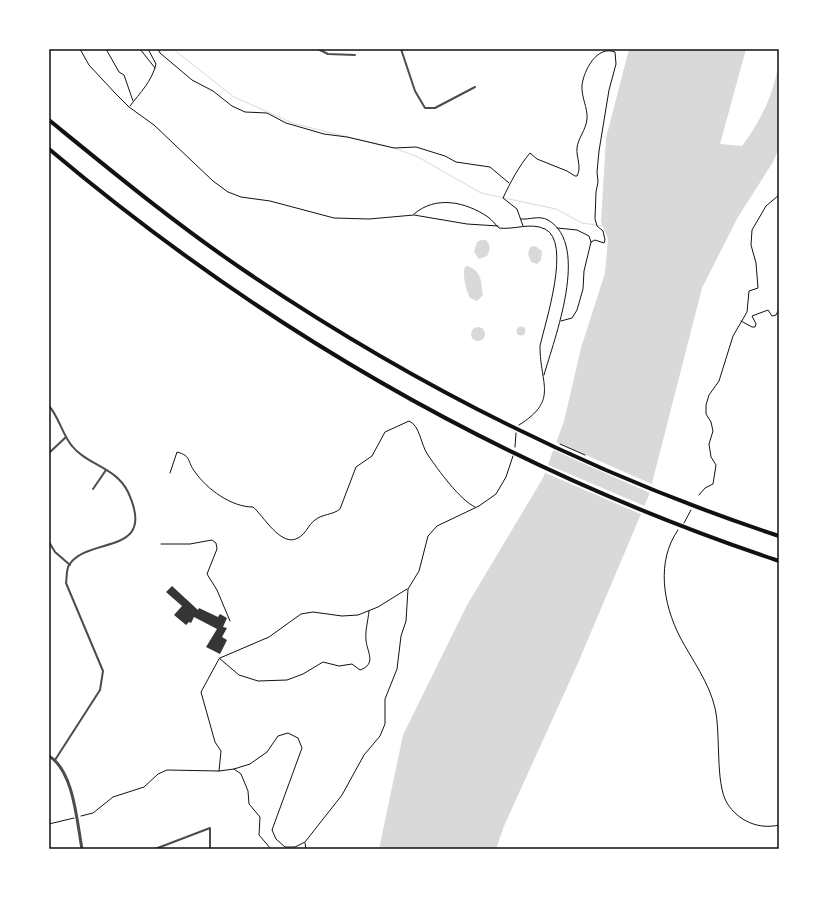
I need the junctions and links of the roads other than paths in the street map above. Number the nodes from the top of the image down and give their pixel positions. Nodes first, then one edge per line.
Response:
1 (318, 49) edge
2 (401, 49) edge
3 (355, 55) dead end
4 (475, 87) dead end
5 (49, 120) edge
6 (49, 149) edge
7 (49, 406) edge
8 (66, 437) junction
9 (49, 453) edge
10 (106, 470) junction
11 (93, 489) dead end
12 (779, 536) edge
13 (49, 542) edge
14 (779, 561) edge
15 (70, 565) junction
16 (49, 756) edge
17 (55, 760) junction
18 (82, 849) edge
19 (155, 849) edge
20 (210, 849) edge

1 - 3 street
2 - 4 street
5 - 12 highway
6 - 14 highway
7 - 8 street
8 - 9 street
8 - 10 street
10 - 11 street
10 - 15 street
13 - 15 street
15 - 17 street
16 - 17 street
17 - 18 street
19 - 20 street

